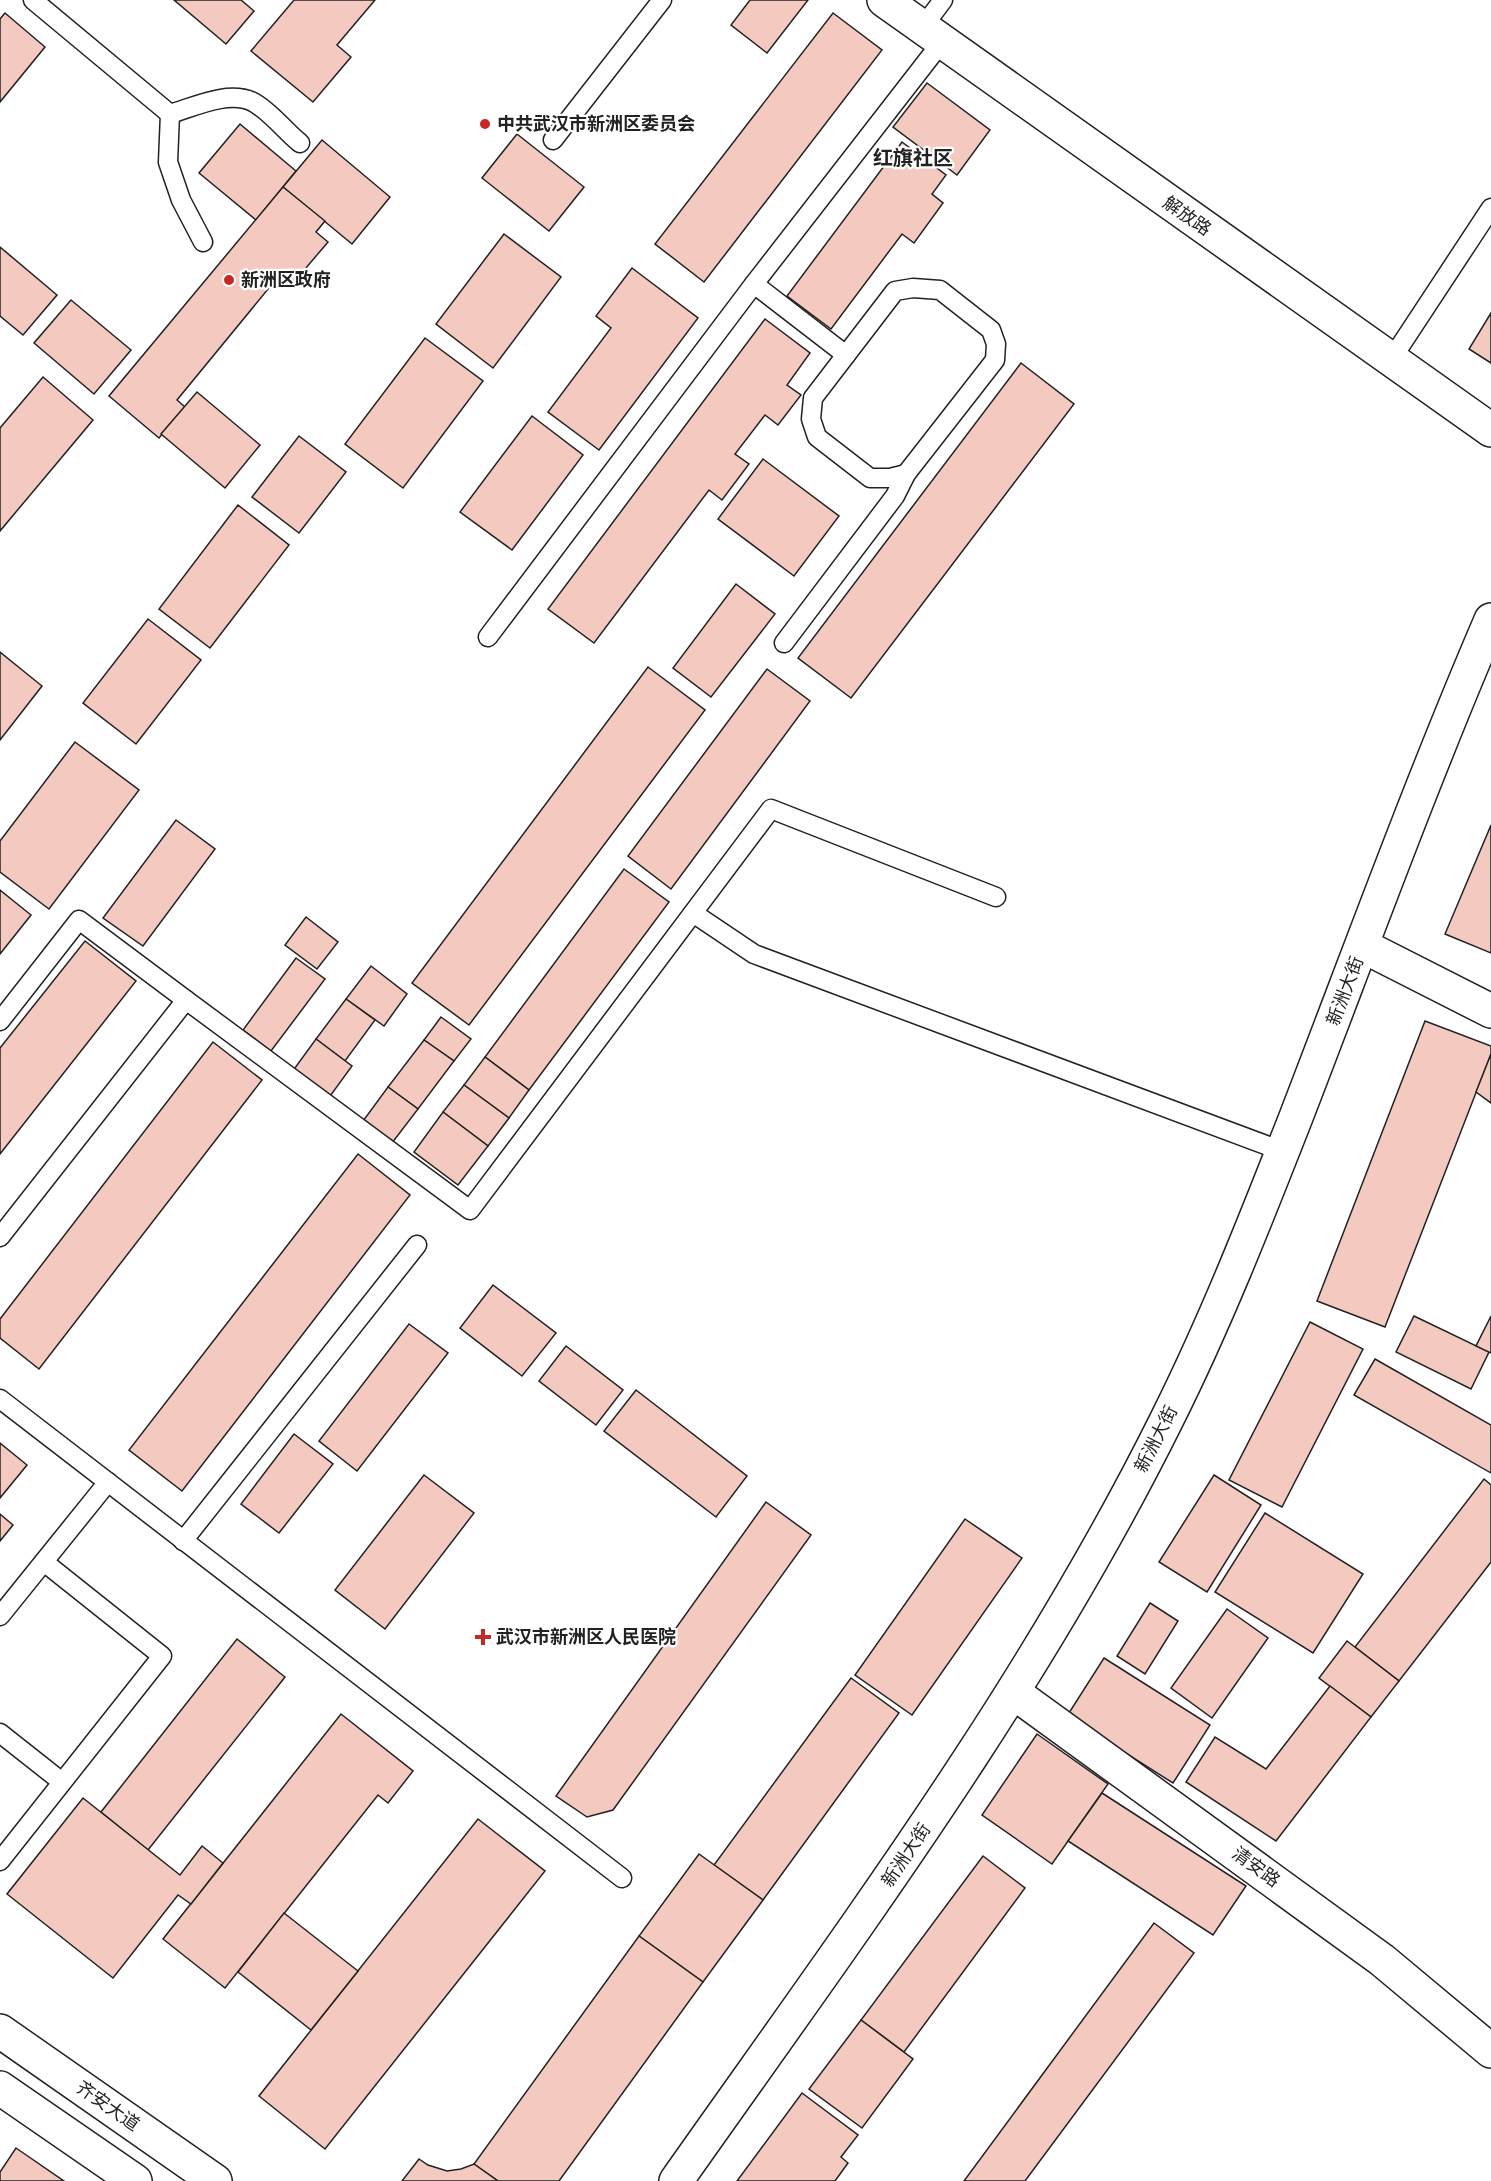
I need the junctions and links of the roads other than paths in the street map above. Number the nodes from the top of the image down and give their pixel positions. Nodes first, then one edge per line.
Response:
1 (33, 0) edge
2 (662, 0) edge
3 (884, 0) edge
4 (943, 0) edge
5 (931, 35) junction
6 (170, 114) junction
7 (553, 140) dead end
8 (300, 143) dead end
9 (1491, 208) edge
10 (203, 242) dead end
11 (754, 284) junction
12 (846, 355) junction
13 (1391, 360) junction
14 (1491, 430) edge
15 (906, 474) junction
16 (1491, 620) edge
17 (488, 637) dead end
18 (784, 643) dead end
19 (996, 897) dead end
20 (693, 913) junction
21 (1363, 946) junction
22 (186, 1000) junction
23 (1491, 1011) edge
24 (0, 1021) edge
25 (1282, 1151) junction
26 (0, 1237) edge
27 (417, 1245) dead end
28 (0, 1400) edge
29 (108, 1482) junction
30 (183, 1541) junction
31 (44, 1562) junction
32 (0, 1616) edge
33 (1013, 1692) junction
34 (0, 1733) edge
35 (62, 1782) junction
36 (0, 1861) edge
37 (622, 1878) dead end
38 (0, 2031) edge
39 (1491, 2051) edge
40 (0, 2088) edge
41 (135, 2181) edge
42 (215, 2181) edge
43 (676, 2181) edge

1 - 6 lane
2 - 7 lane
3 - 5 main road, 解放路
4 - 5 lane
5 - 11 lane
5 - 13 main road, 解放路
6 - 8 lane
6 - 10 lane
9 - 13 lane
11 - 12 lane
11 - 17 lane
12 - 15 lane
12 - 15 lane
13 - 14 main road, 解放路
15 - 18 lane
16 - 21 main road, 新洲大街
19 - 20 lane
20 - 22 lane
20 - 25 lane
21 - 23 main road
21 - 25 main road, 新洲大街
22 - 24 lane
22 - 26 lane
25 - 33 main road, 新洲大街
27 - 30 lane
28 - 29 lane
29 - 30 lane
29 - 31 lane
30 - 37 lane
31 - 32 lane
31 - 35 lane
33 - 39 main road, 清安路
33 - 43 main road, 新洲大街
34 - 35 lane
35 - 36 lane
38 - 42 main road, 齐安大道
40 - 41 main road

